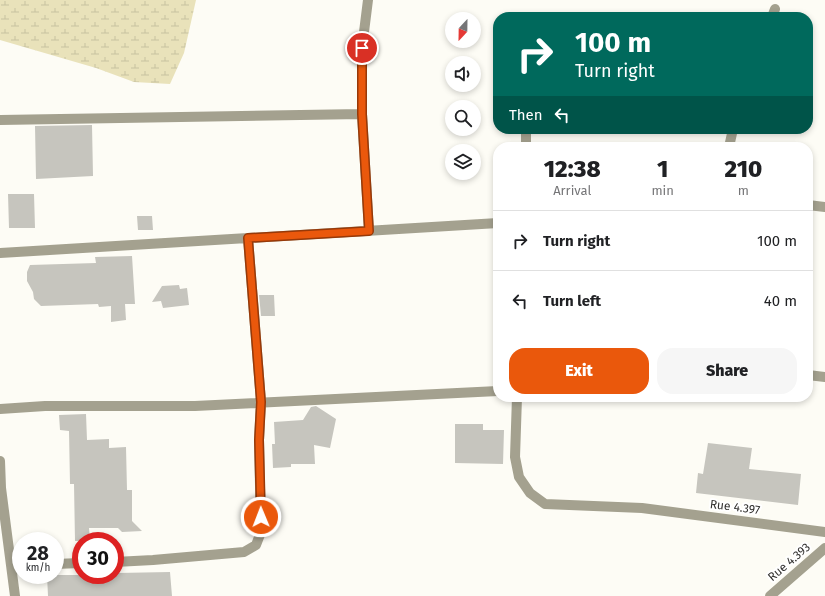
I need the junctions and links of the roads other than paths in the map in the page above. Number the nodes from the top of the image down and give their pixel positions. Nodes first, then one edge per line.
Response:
1 (368, 0) edge
2 (362, 114) junction
3 (0, 120) edge
4 (813, 206) edge
5 (825, 207) edge
6 (493, 223) edge
7 (369, 231) junction
8 (248, 238) junction
9 (0, 253) edge
10 (813, 376) edge
11 (825, 377) edge
12 (493, 391) edge
13 (261, 402) junction
14 (517, 402) edge
15 (0, 409) edge
16 (0, 461) edge
17 (825, 532) edge
18 (12, 544) edge
19 (825, 548) edge
20 (124, 562) edge
21 (15, 584) edge
22 (15, 596) edge
23 (770, 596) edge

1 - 2 street
2 - 3 street
2 - 7 street
4 - 5 street
6 - 7 street
7 - 8 street
8 - 9 street
8 - 13 street
10 - 11 street
12 - 13 street
13 - 15 street
13 - 20 street
14 - 17 street, Rue 4.397
16 - 18 street
19 - 23 street, Rue 4.393
21 - 22 street

